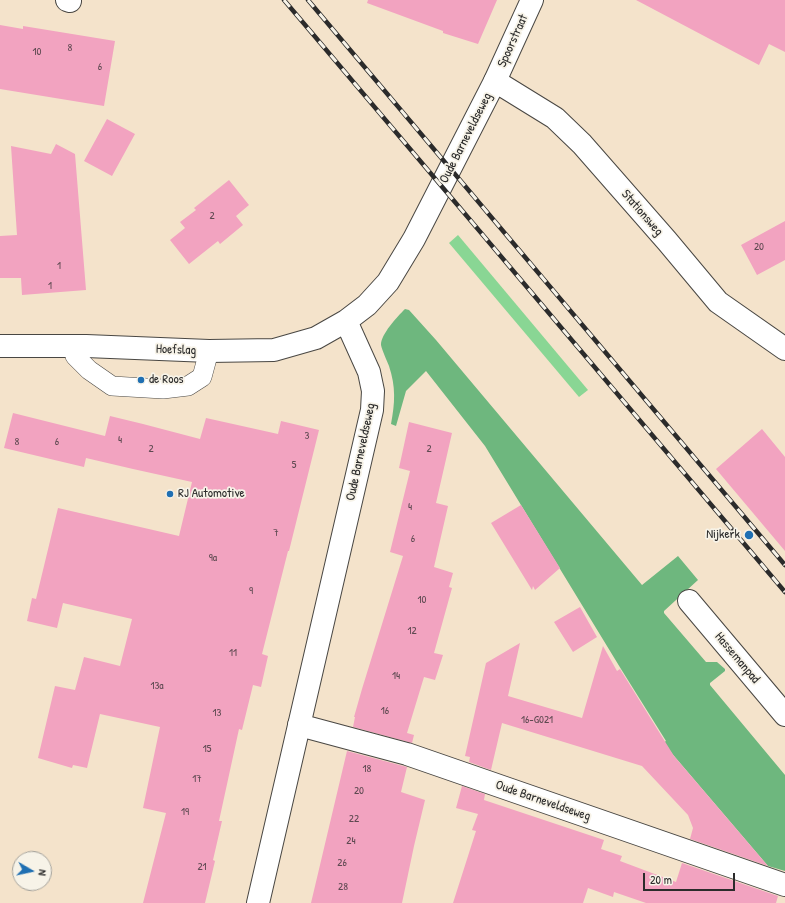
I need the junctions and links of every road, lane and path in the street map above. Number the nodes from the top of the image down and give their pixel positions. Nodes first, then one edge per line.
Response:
1 (532, 0) edge
2 (495, 82) junction
3 (346, 321) junction
4 (0, 346) edge
5 (74, 346) junction
6 (785, 349) edge
7 (209, 351) junction
8 (689, 601) dead end
9 (785, 715) edge
10 (299, 725) junction
11 (785, 885) edge
12 (258, 903) edge

1 - 2 street, Spoorstraat
2 - 3 street, Oude Barneveldseweg
2 - 6 street, Stationsweg
3 - 7 street, Hoefslag
3 - 10 street, Oude Barneveldseweg
4 - 5 street, Hoefslag
5 - 7 street, Hoefslag
5 - 7 lane
8 - 9 street, Hassemanpad
10 - 11 street, Oude Barneveldseweg
10 - 12 street, Oude Barneveldseweg

